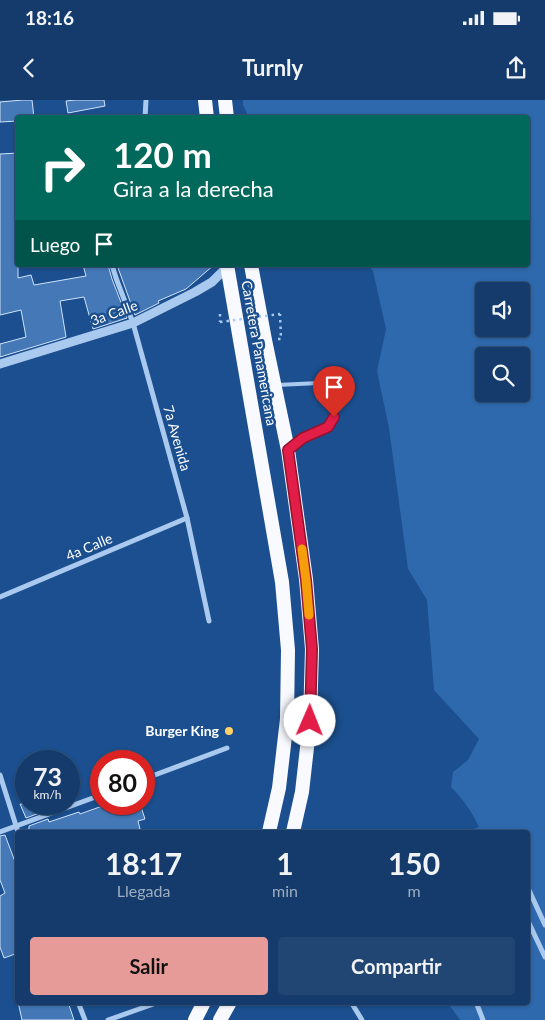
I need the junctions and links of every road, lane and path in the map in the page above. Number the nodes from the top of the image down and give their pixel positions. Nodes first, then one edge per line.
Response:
1 (146, 100) edge
2 (206, 100) edge
3 (225, 100) edge
4 (144, 115) edge
5 (207, 115) edge
6 (227, 115) edge
7 (113, 267) edge
8 (226, 267) edge
9 (227, 267) edge
10 (251, 267) edge
11 (220, 322) dead end
12 (133, 323) junction
13 (281, 339) dead end
14 (0, 364) edge
15 (274, 385) junction
16 (288, 450) junction
17 (187, 518) junction
18 (0, 597) edge
19 (209, 621) dead end
20 (227, 748) dead end
21 (0, 775) edge
22 (155, 775) edge
23 (90, 800) edge
24 (15, 830) edge
25 (17, 830) edge
26 (269, 830) edge
27 (293, 830) edge
28 (0, 832) edge
29 (530, 892) edge
30 (530, 925) edge
31 (545, 925) edge
32 (545, 958) edge
33 (79, 1005) edge
34 (150, 1005) edge
35 (202, 1005) edge
36 (228, 1005) edge
37 (353, 1005) edge
38 (477, 1005) edge
39 (84, 1020) edge
40 (108, 1020) edge
41 (195, 1020) edge
42 (220, 1020) edge
43 (362, 1020) edge
44 (483, 1020) edge

1 - 4 street
2 - 5 highway
3 - 6 highway
7 - 12 street, 7a Avenida
8 - 12 street, 3a Calle
9 - 26 highway, Carretera Panamericana
10 - 15 highway, Carretera Panamericana
11 - 13 path, bridge
12 - 14 street, 3a Calle
12 - 17 street, 7a Avenida
15 - 16 highway, Carretera Panamericana
15 - 16 lane
16 - 27 highway, Carretera Panamericana
17 - 18 street, 4a Calle
17 - 19 street, 7a Avenida
20 - 22 street
21 - 25 street
23 - 25 street
24 - 28 street
29 - 31 street
30 - 32 street
33 - 39 street
34 - 40 street
35 - 41 highway
36 - 42 highway
37 - 43 street
38 - 44 street

